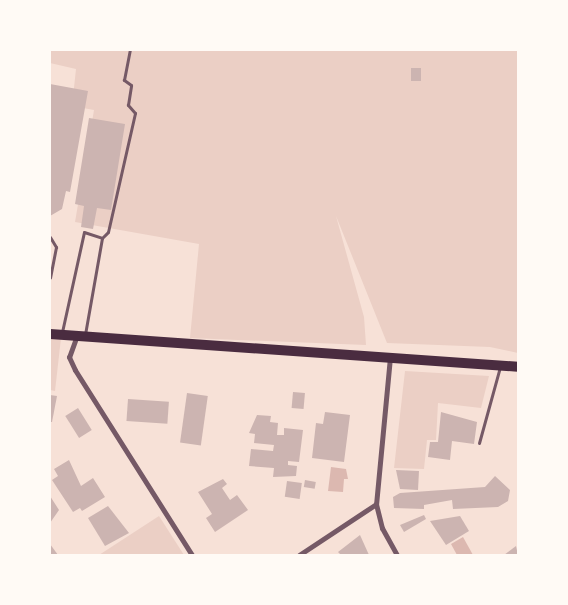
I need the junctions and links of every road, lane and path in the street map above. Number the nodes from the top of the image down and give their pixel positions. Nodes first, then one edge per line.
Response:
1 (130, 50) edge
2 (50, 237) edge
3 (102, 238) junction
4 (50, 277) edge
5 (50, 334) edge
6 (62, 336) junction
7 (80, 338) junction
8 (390, 357) junction
9 (501, 364) junction
10 (518, 367) edge
11 (478, 443) dead end
12 (376, 504) junction
13 (192, 555) edge
14 (299, 555) edge
15 (397, 555) edge

1 - 3 lane
2 - 4 lane
3 - 6 lane
3 - 7 lane
5 - 6 main road
6 - 7 main road
7 - 8 main road
7 - 13 street
8 - 9 main road
8 - 12 street
9 - 10 main road
9 - 11 lane
12 - 14 street
12 - 15 street

